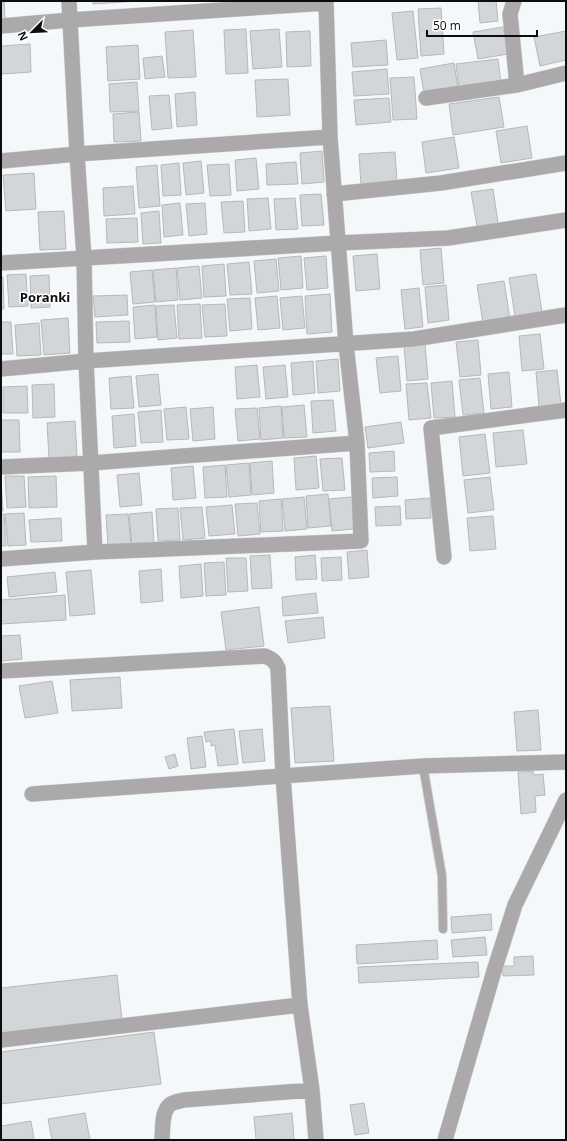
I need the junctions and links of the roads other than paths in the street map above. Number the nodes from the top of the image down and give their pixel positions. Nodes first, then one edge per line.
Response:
1 (69, 1) edge
2 (514, 1) edge
3 (326, 2) edge
4 (70, 20) junction
5 (1, 26) edge
6 (566, 73) edge
7 (517, 85) junction
8 (426, 98) dead end
9 (330, 138) junction
10 (77, 154) junction
11 (1, 161) edge
12 (566, 162) edge
13 (334, 194) junction
14 (566, 220) edge
15 (338, 243) junction
16 (84, 258) junction
17 (1, 263) edge
18 (566, 315) edge
19 (346, 344) junction
20 (86, 361) junction
21 (1, 368) edge
22 (566, 410) edge
23 (357, 443) junction
24 (91, 463) junction
25 (1, 467) edge
26 (95, 552) junction
27 (444, 557) dead end
28 (1, 558) edge
29 (1, 671) edge
30 (566, 762) edge
31 (423, 766) junction
32 (283, 776) junction
33 (32, 794) dead end
34 (566, 800) edge
35 (443, 929) dead end
36 (300, 1005) junction
37 (1, 1040) edge
38 (312, 1090) junction
39 (162, 1140) edge
40 (316, 1140) edge
41 (445, 1140) edge

1 - 4 street
2 - 7 street
3 - 4 street
3 - 9 street
4 - 5 street
4 - 10 street
6 - 7 street
7 - 8 street
9 - 10 street
9 - 13 street
10 - 11 street
10 - 16 street
12 - 13 street
13 - 15 street
14 - 15 street
15 - 16 street
15 - 19 street
16 - 17 street
16 - 20 street
18 - 19 street
19 - 20 street
19 - 23 street
20 - 21 street
20 - 24 street
22 - 27 street
23 - 24 street
23 - 26 street
24 - 25 street
24 - 26 street
26 - 28 street
29 - 32 street
30 - 31 street
31 - 32 street
31 - 35 lane
32 - 33 street
32 - 36 street
34 - 41 street
36 - 37 street
36 - 38 street
38 - 39 street
38 - 40 street

